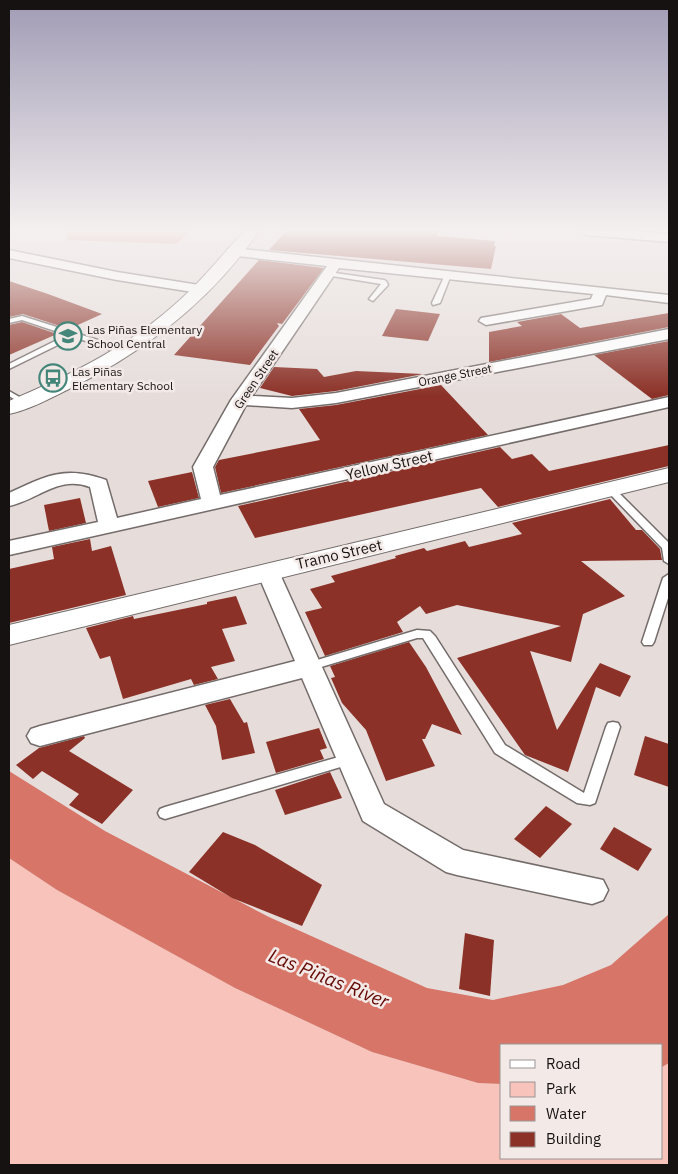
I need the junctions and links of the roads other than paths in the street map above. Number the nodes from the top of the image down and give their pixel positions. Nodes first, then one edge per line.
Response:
1 (179, 286) edge
2 (202, 286) edge
3 (320, 286) edge
4 (384, 286) edge
5 (443, 286) edge
6 (562, 286) edge
7 (199, 289) junction
8 (602, 291) junction
9 (373, 299) dead end
10 (669, 299) edge
11 (436, 303) dead end
12 (9, 321) edge
13 (486, 321) dead end
14 (73, 334) junction
15 (669, 334) edge
16 (126, 352) junction
17 (9, 367) edge
18 (240, 400) junction
19 (14, 401) edge
20 (669, 402) edge
21 (669, 475) edge
22 (610, 489) junction
23 (9, 500) edge
24 (212, 504) junction
25 (109, 527) junction
26 (9, 548) edge
27 (669, 561) edge
28 (268, 572) junction
29 (669, 578) edge
30 (9, 635) edge
31 (648, 642) dead end
32 (308, 667) junction
33 (613, 727) dead end
34 (40, 736) dead end
35 (349, 759) junction
36 (164, 813) dead end
37 (592, 890) dead end

1 - 7 street
2 - 7 street
3 - 18 street, Green Street
4 - 9 lane
5 - 11 lane
6 - 8 street
7 - 16 street
8 - 10 street
8 - 13 street
12 - 14 lane
14 - 16 lane
14 - 17 lane
15 - 18 street, Orange Street
16 - 19 street
18 - 24 street, Green Street
20 - 24 street, Yellow Street
21 - 22 street, Tramo Street
22 - 27 lane
22 - 28 street, Tramo Street
23 - 25 street
24 - 25 street, Yellow Street
25 - 26 street, Yellow Street
28 - 30 street, Tramo Street
28 - 32 street
29 - 31 lane
32 - 33 lane
32 - 34 street
32 - 35 street
35 - 36 lane
35 - 37 street

